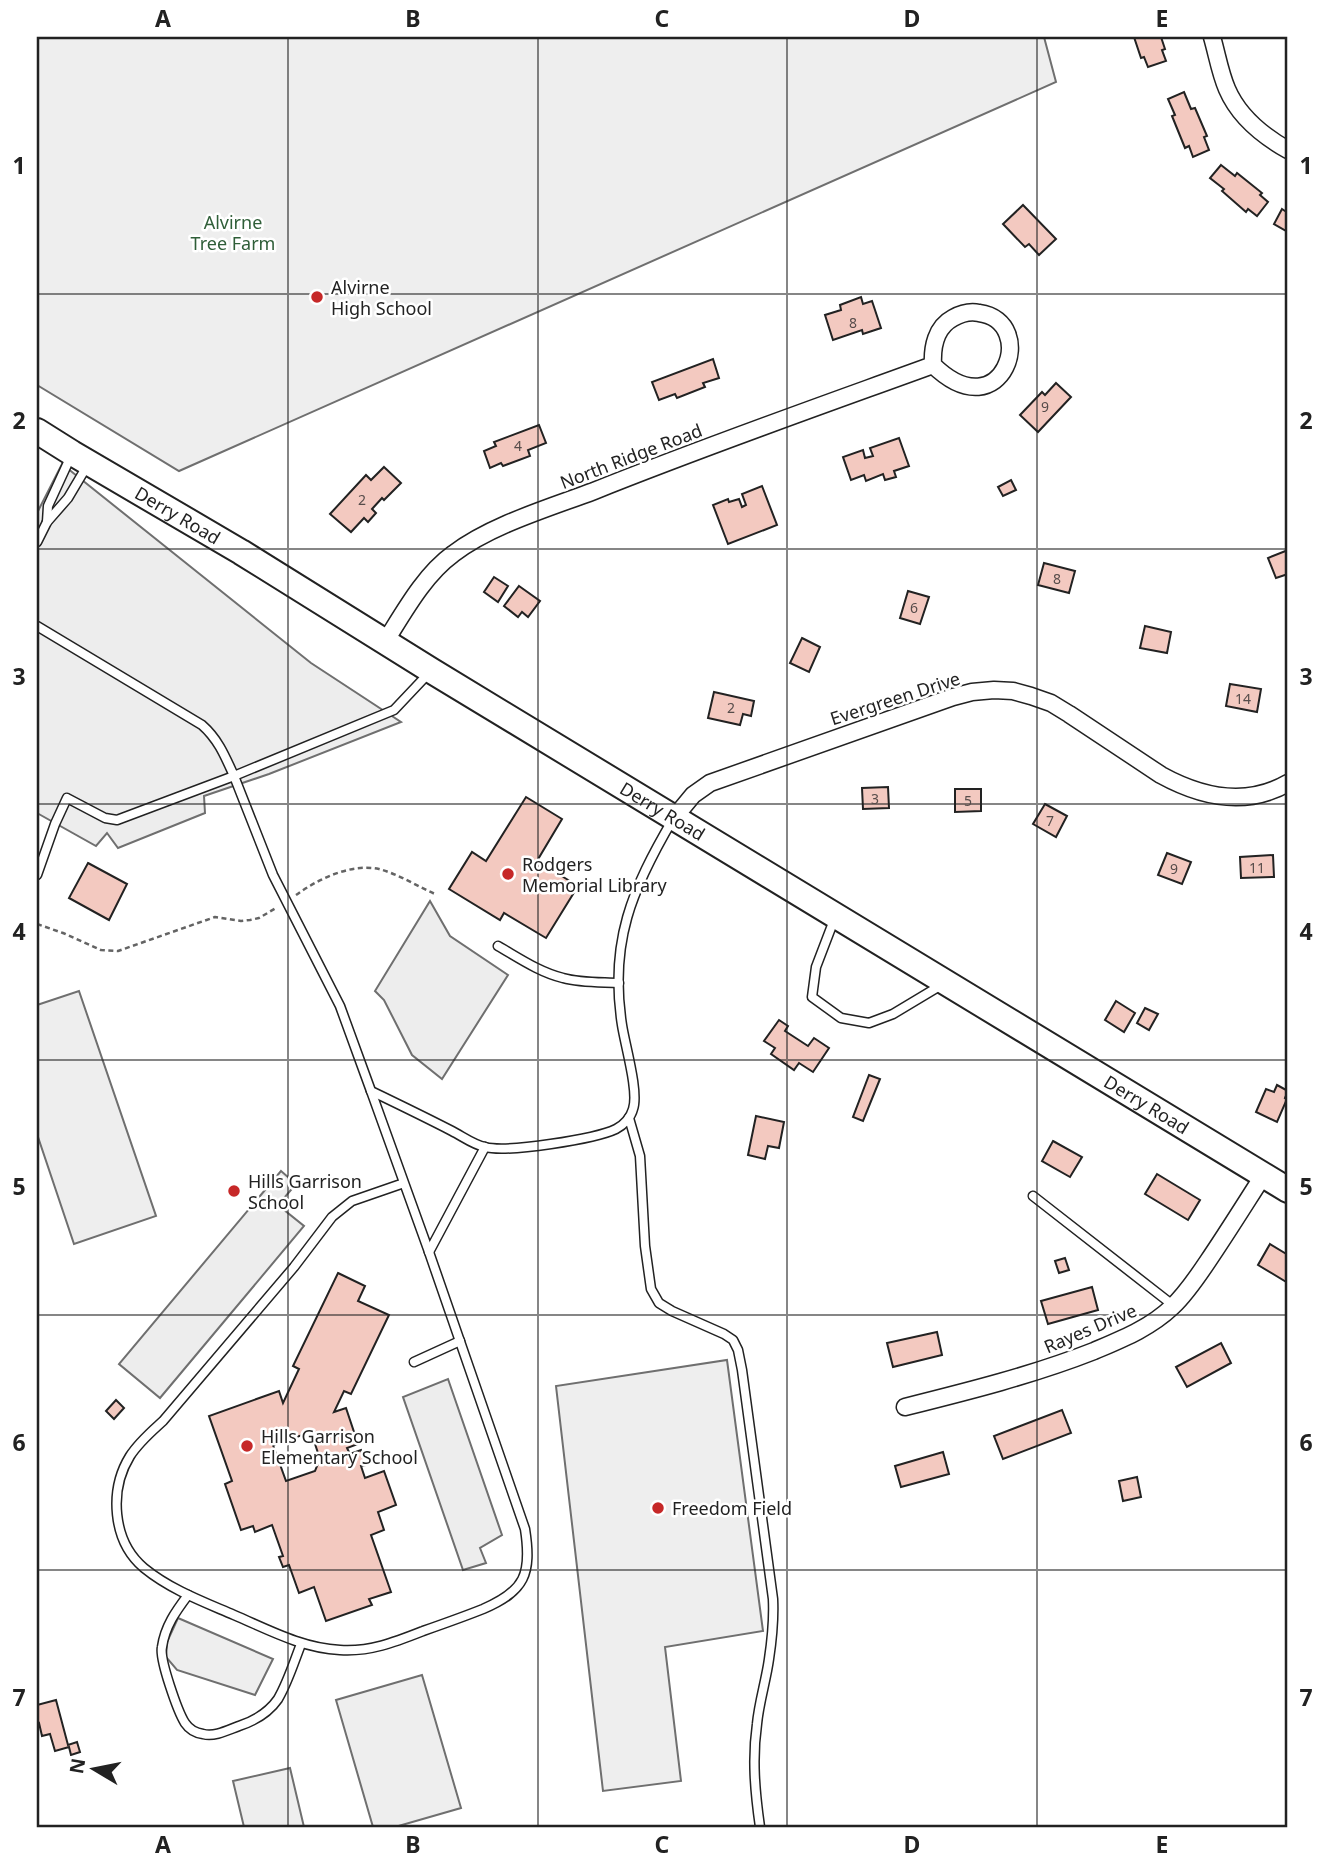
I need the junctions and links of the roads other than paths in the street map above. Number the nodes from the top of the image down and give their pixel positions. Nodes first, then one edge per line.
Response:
1 (1212, 37) edge
2 (1288, 150) edge
3 (933, 365) junction
4 (37, 431) edge
5 (81, 458) junction
6 (47, 522) junction
7 (37, 542) edge
8 (37, 626) edge
9 (385, 642) junction
10 (432, 671) junction
11 (234, 776) junction
12 (1288, 783) edge
13 (674, 818) junction
14 (37, 875) edge
15 (835, 916) junction
16 (498, 946) dead end
17 (619, 983) junction
18 (945, 983) junction
19 (371, 1091) junction
20 (629, 1118) junction
21 (485, 1147) junction
22 (1263, 1176) junction
23 (404, 1183) junction
24 (1288, 1191) edge
25 (1033, 1196) dead end
26 (429, 1252) junction
27 (1174, 1306) junction
28 (460, 1341) junction
29 (414, 1362) dead end
30 (905, 1407) dead end
31 (188, 1595) junction
32 (301, 1644) junction
33 (760, 1827) edge

1 - 2 street
3 - 3 street
3 - 9 street, North Ridge Road
4 - 5 main road, Derry Road
5 - 6 lane
5 - 6 lane
5 - 9 main road, Derry Road
6 - 7 lane
8 - 11 lane
9 - 10 main road, Derry Road
10 - 11 lane
10 - 13 main road, Derry Road
11 - 14 lane
11 - 19 lane
12 - 13 street, Evergreen Drive
13 - 15 main road, Derry Road
13 - 17 lane
15 - 18 main road, Derry Road
15 - 18 lane
16 - 17 lane
17 - 20 lane
18 - 22 main road, Derry Road
19 - 21 lane
19 - 23 lane
20 - 21 lane
20 - 33 lane
21 - 26 lane
22 - 24 main road, Derry Road
22 - 27 street, Rayes Drive
23 - 26 lane
23 - 31 lane
25 - 27 lane
26 - 28 lane
27 - 30 street, Rayes Drive
28 - 29 lane
28 - 32 lane
31 - 32 lane
31 - 32 lane

